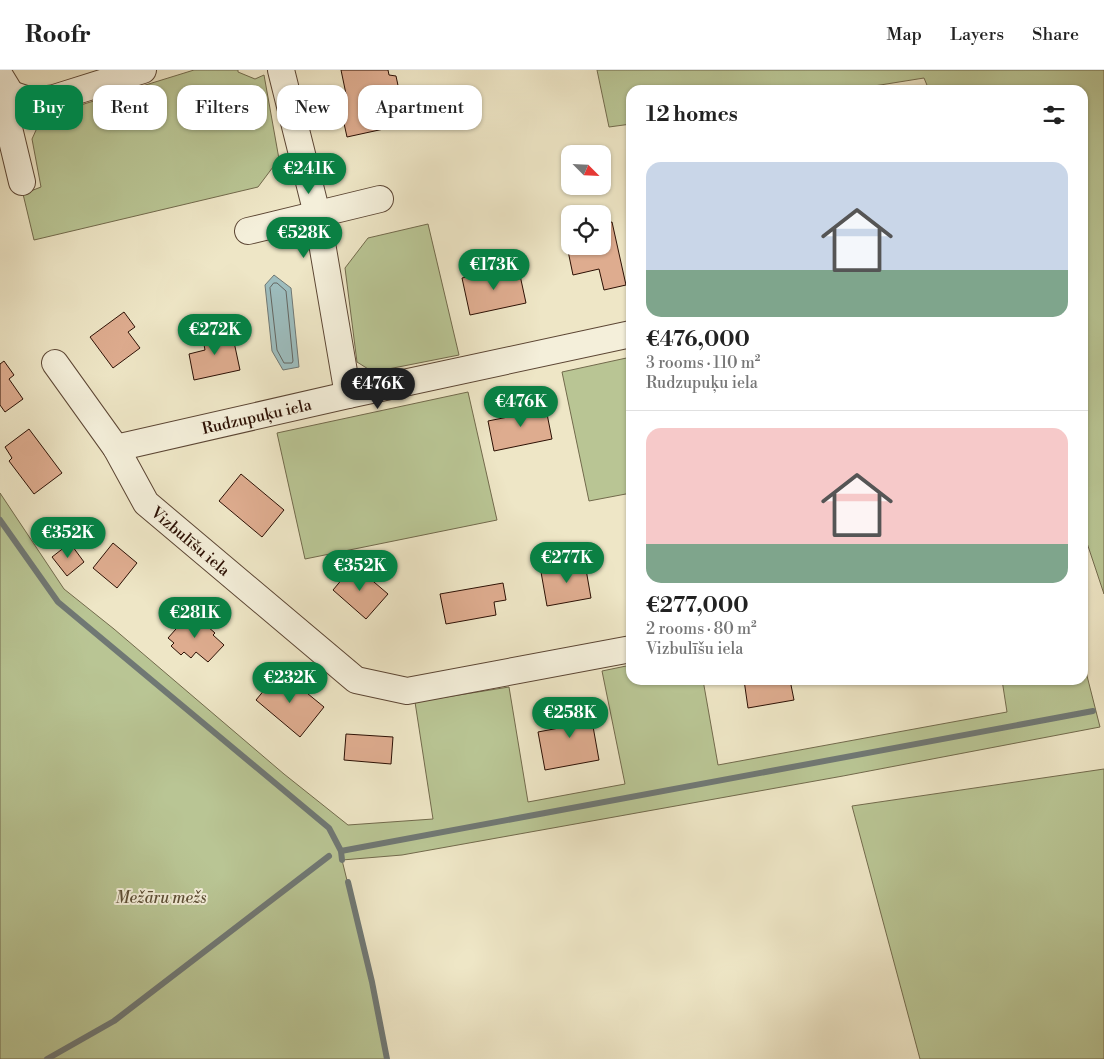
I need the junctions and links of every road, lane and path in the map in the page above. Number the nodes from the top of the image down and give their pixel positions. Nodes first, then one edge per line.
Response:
1 (144, 70) edge
2 (281, 70) edge
3 (6, 85) edge
4 (22, 182) dead end
5 (380, 199) dead end
6 (317, 214) junction
7 (248, 231) dead end
8 (626, 335) edge
9 (54, 363) dead end
10 (348, 395) junction
11 (116, 448) junction
12 (626, 650) edge

1 - 3 street
2 - 6 street
3 - 4 street
5 - 6 street
6 - 7 street
6 - 10 street
8 - 10 street, Rudzupuķu iela
9 - 11 street, Vizbulīšu iela
10 - 11 street, Rudzupuķu iela
11 - 12 street, Vizbulīšu iela

